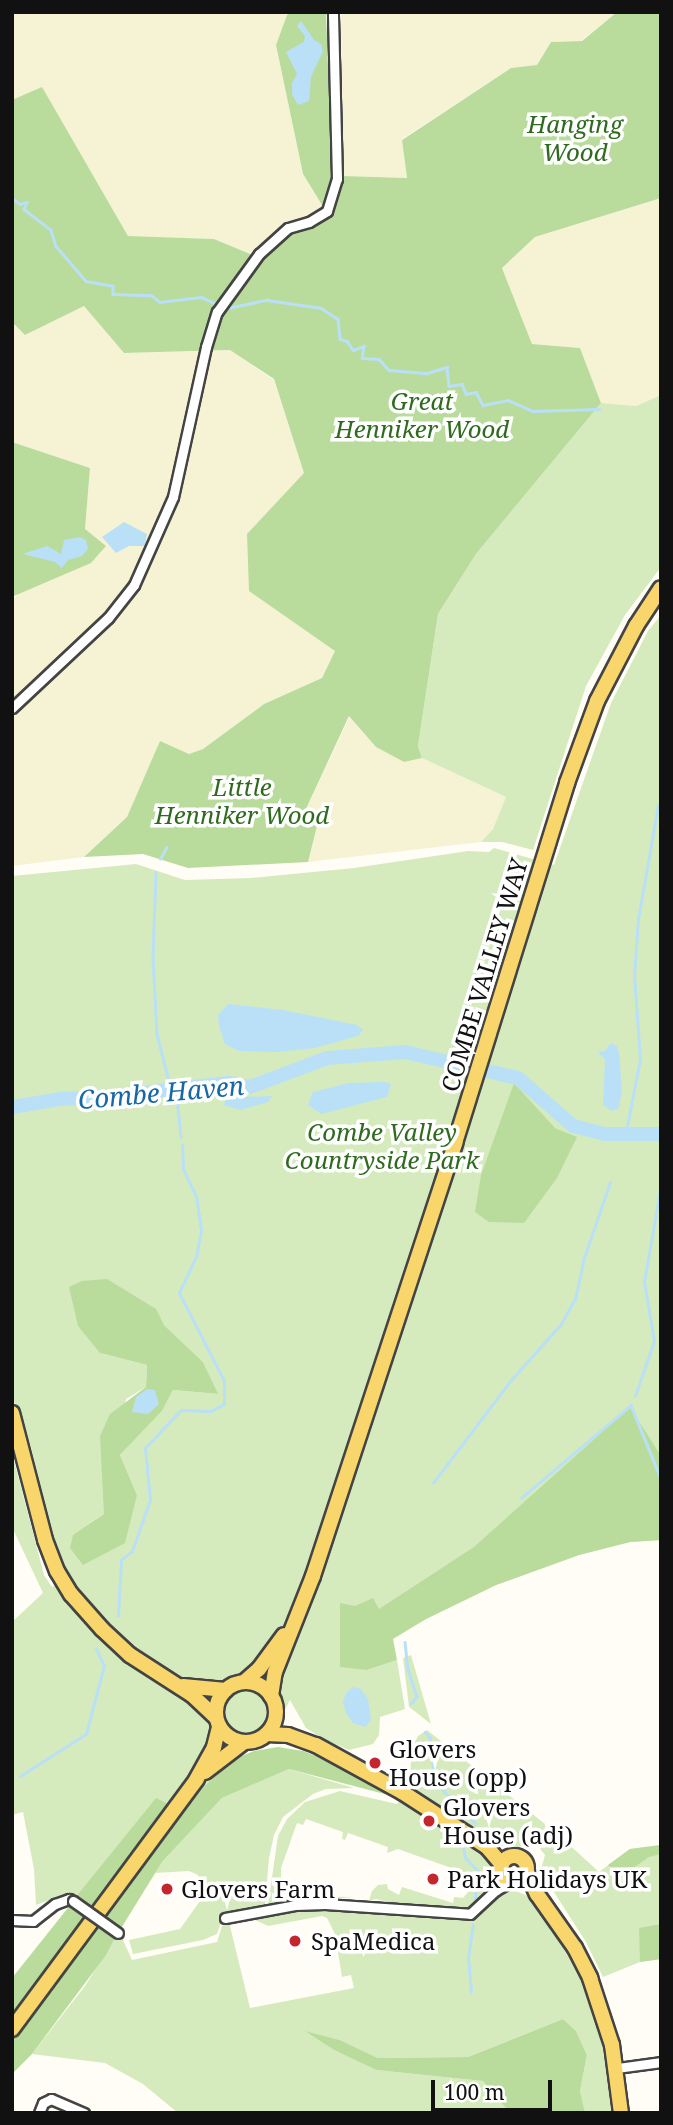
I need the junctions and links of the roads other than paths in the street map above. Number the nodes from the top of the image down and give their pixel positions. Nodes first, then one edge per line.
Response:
1 (333, 12) edge
2 (661, 588) edge
3 (12, 708) edge
4 (12, 1413) edge
5 (292, 1625) junction
6 (244, 1682) junction
7 (175, 1684) junction
8 (226, 1689) junction
9 (273, 1703) junction
10 (218, 1722) junction
11 (267, 1734) junction
12 (244, 1742) junction
13 (316, 1745) junction
14 (196, 1780) junction
15 (512, 1872) junction
16 (225, 1918) dead end
17 (12, 1920) edge
18 (118, 1933) dead end
19 (12, 2029) edge
20 (661, 2062) edge
21 (617, 2068) junction
22 (40, 2113) edge
23 (84, 2113) edge
24 (621, 2113) edge

1 - 3 street
2 - 5 main road, COMBE VALLEY WAY
4 - 7 main road
5 - 6 main road, COMBE VALLEY WAY
5 - 9 main road, COMBE VALLEY WAY
6 - 8 main road
6 - 9 main road
7 - 8 main road
7 - 10 main road
8 - 10 main road
9 - 11 main road
9 - 13 main road
10 - 12 main road
10 - 14 main road
11 - 12 main road
11 - 13 main road
12 - 14 main road
13 - 15 main road
14 - 19 main road
15 - 16 street
15 - 21 main road
17 - 18 street, bridge
20 - 21 street
21 - 24 main road
22 - 23 street

